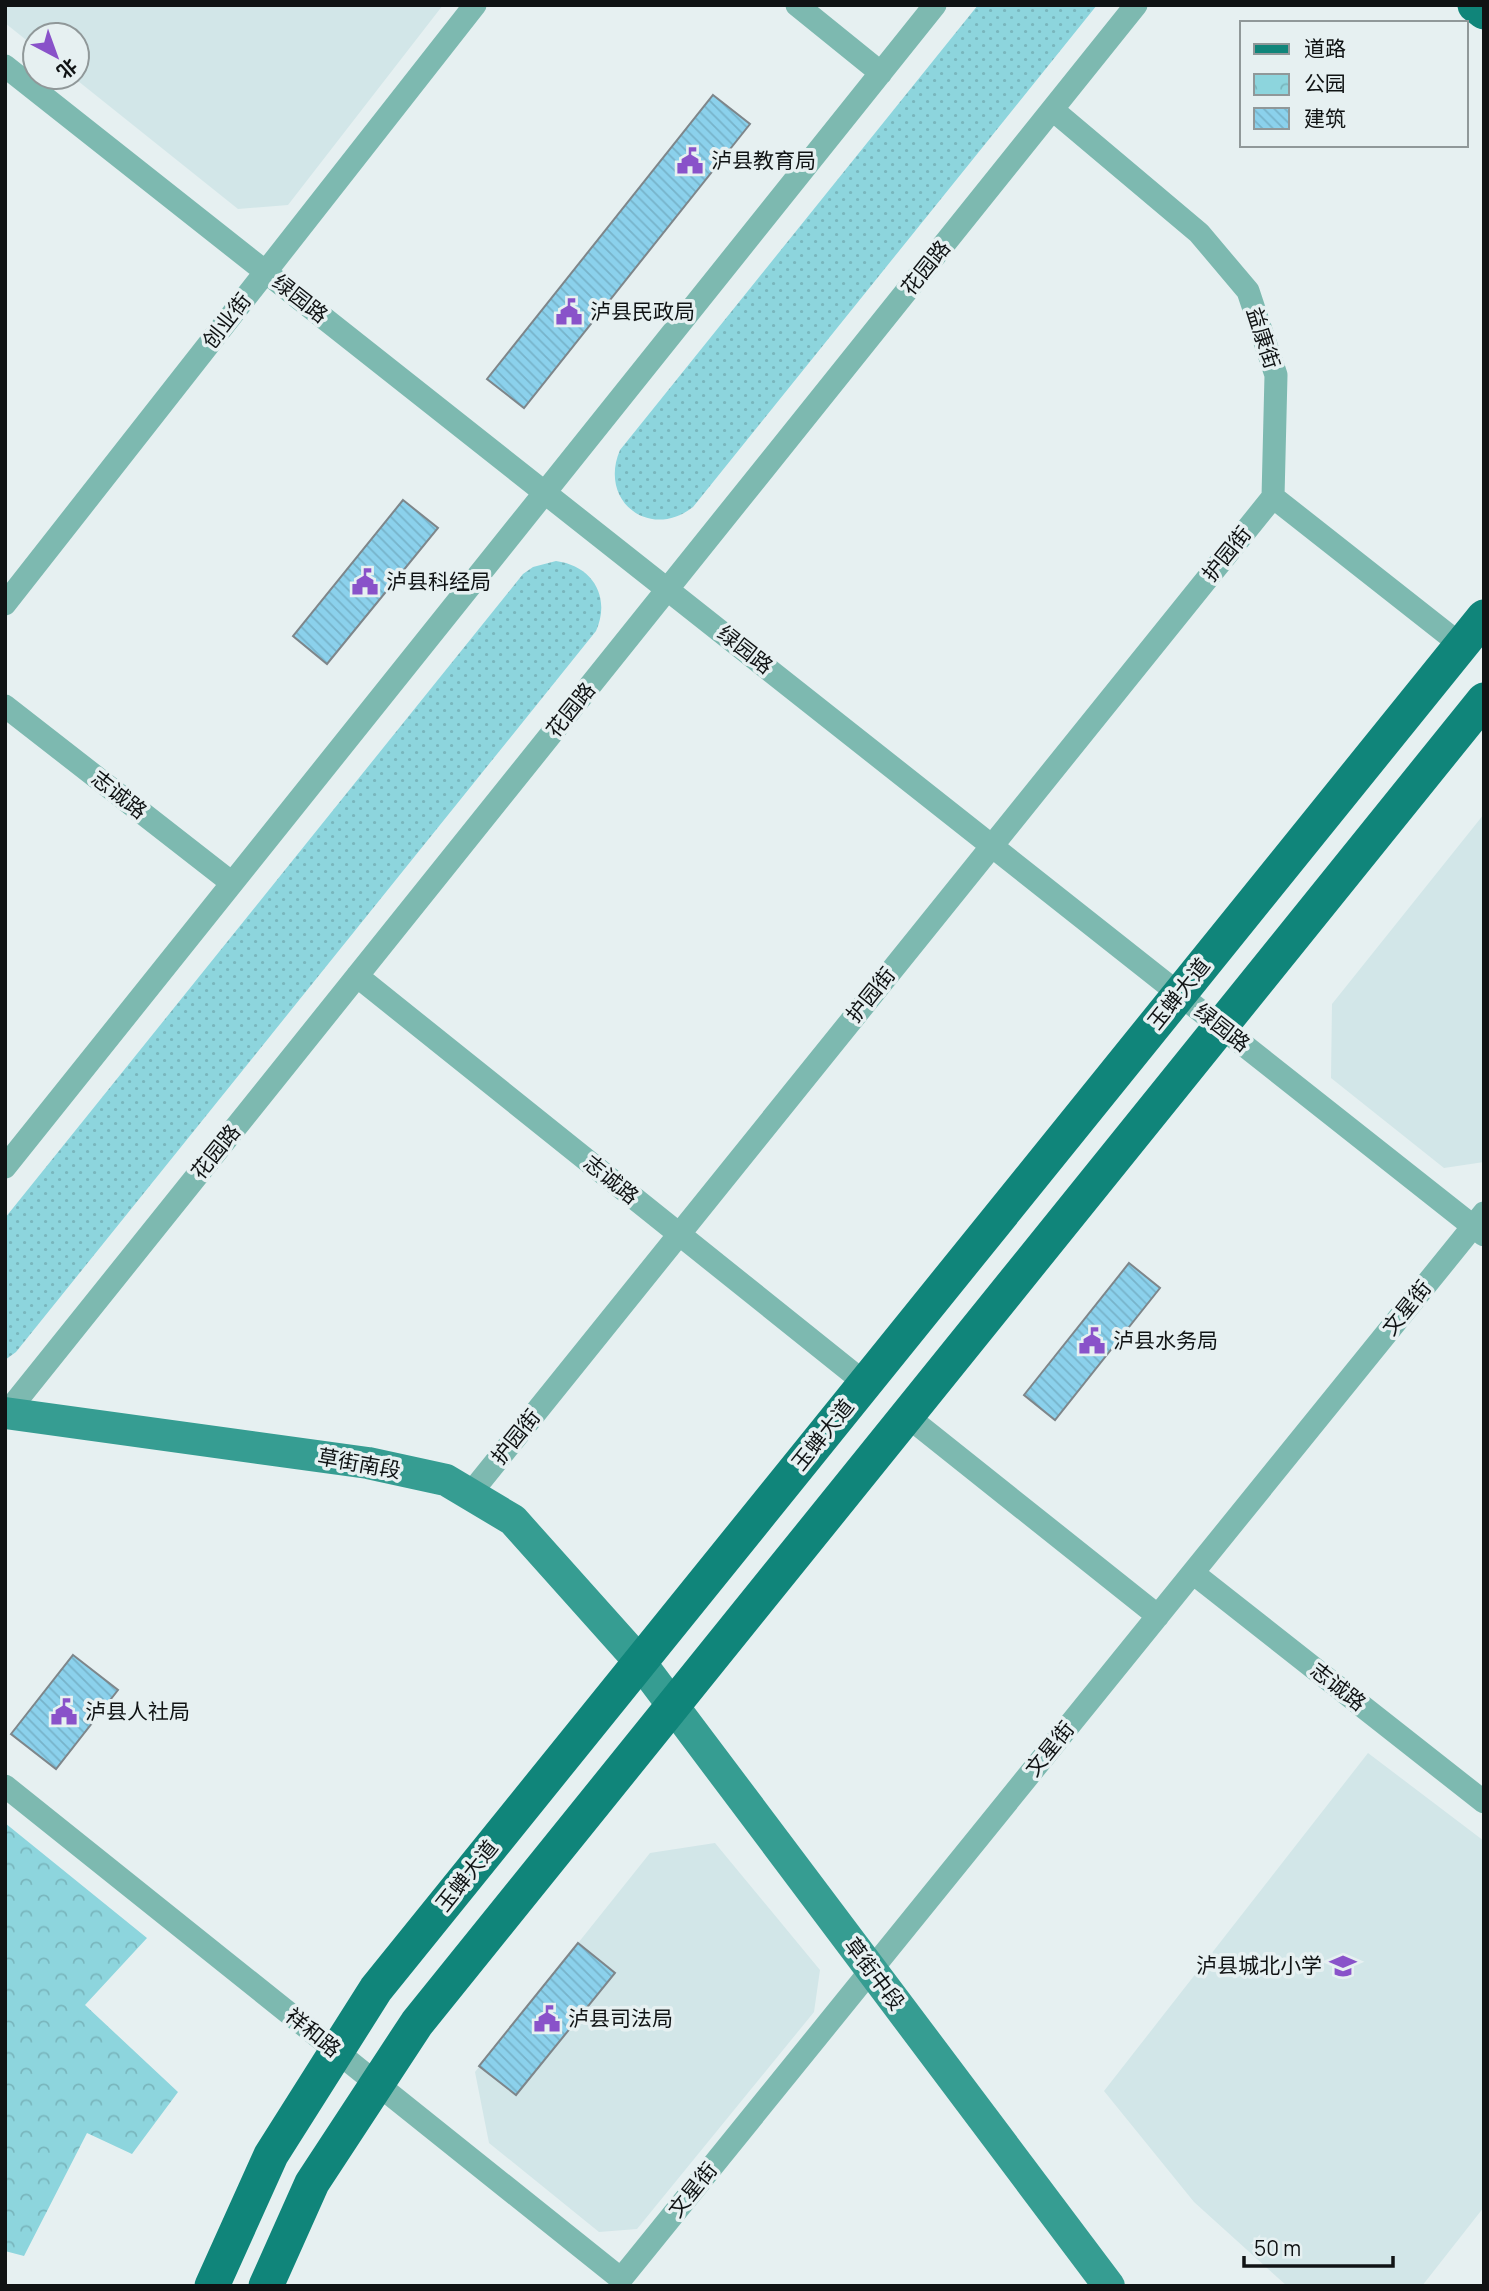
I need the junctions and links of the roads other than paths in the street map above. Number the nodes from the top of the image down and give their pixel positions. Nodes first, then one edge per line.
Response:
1 (475, 5) edge
2 (797, 5) edge
3 (935, 5) edge
4 (1136, 5) edge
5 (1475, 5) edge
6 (1484, 12) edge
7 (5, 66) edge
8 (881, 73) junction
9 (1053, 110) junction
10 (266, 272) junction
11 (545, 492) junction
12 (1273, 497) junction
13 (667, 589) junction
14 (5, 604) edge
15 (1484, 617) edge
16 (1461, 645) junction
17 (1484, 700) edge
18 (5, 706) edge
19 (992, 846) junction
20 (232, 883) junction
21 (357, 976) junction
22 (1179, 994) junction
23 (1220, 1026) junction
24 (5, 1167) edge
25 (1480, 1225) edge
26 (679, 1234) junction
27 (865, 1383) junction
28 (6, 1413) edge
29 (907, 1416) junction
30 (470, 1494) junction
31 (1193, 1573) junction
32 (1158, 1616) junction
33 (640, 1662) junction
34 (673, 1706) junction
35 (5, 1786) edge
36 (1484, 1802) edge
37 (871, 1970) junction
38 (337, 2052) junction
39 (377, 2084) junction
40 (620, 2283) edge
41 (212, 2286) edge
42 (266, 2286) edge
43 (1109, 2286) edge

1 - 10 street, 创业街
2 - 8 street
3 - 8 street
4 - 9 street, 花园路
5 - 6 main road
7 - 10 street, 绿园路
8 - 11 street
9 - 12 street, 益康街
9 - 13 street, 花园路
10 - 11 street, 绿园路
10 - 14 street, 创业街
11 - 13 street, 绿园路
11 - 20 street
12 - 16 street
12 - 19 street, 护园街
13 - 19 street, 绿园路
13 - 21 street, 花园路
15 - 16 main road, 玉蝉大道
16 - 22 main road, 玉蝉大道
17 - 23 main road
18 - 20 street, 志诚路
19 - 22 street, 绿园路
19 - 26 street, 护园街
20 - 24 street
21 - 26 street, 志诚路
21 - 28 street, 花园路
22 - 23 street, 绿园路
22 - 27 main road, 玉蝉大道
23 - 25 street, 绿园路
23 - 29 main road
25 - 31 street, 文星街
26 - 27 street, 志诚路
26 - 30 street, 护园街
27 - 33 main road, 玉蝉大道
28 - 30 main road, 草街南段
29 - 32 street
29 - 34 main road
30 - 33 main road, 草街南段
31 - 32 street, 文星街
31 - 36 street, 志诚路
32 - 37 street, 文星街
33 - 34 main road, 草街中段
33 - 38 main road, 玉蝉大道
34 - 37 main road, 草街中段
34 - 39 main road
35 - 38 street, 祥和路
37 - 40 street, 文星街
37 - 43 main road, 草街中段
38 - 39 street, 祥和路
38 - 41 main road, 玉蝉大道
39 - 40 street, 祥和路
39 - 42 main road

